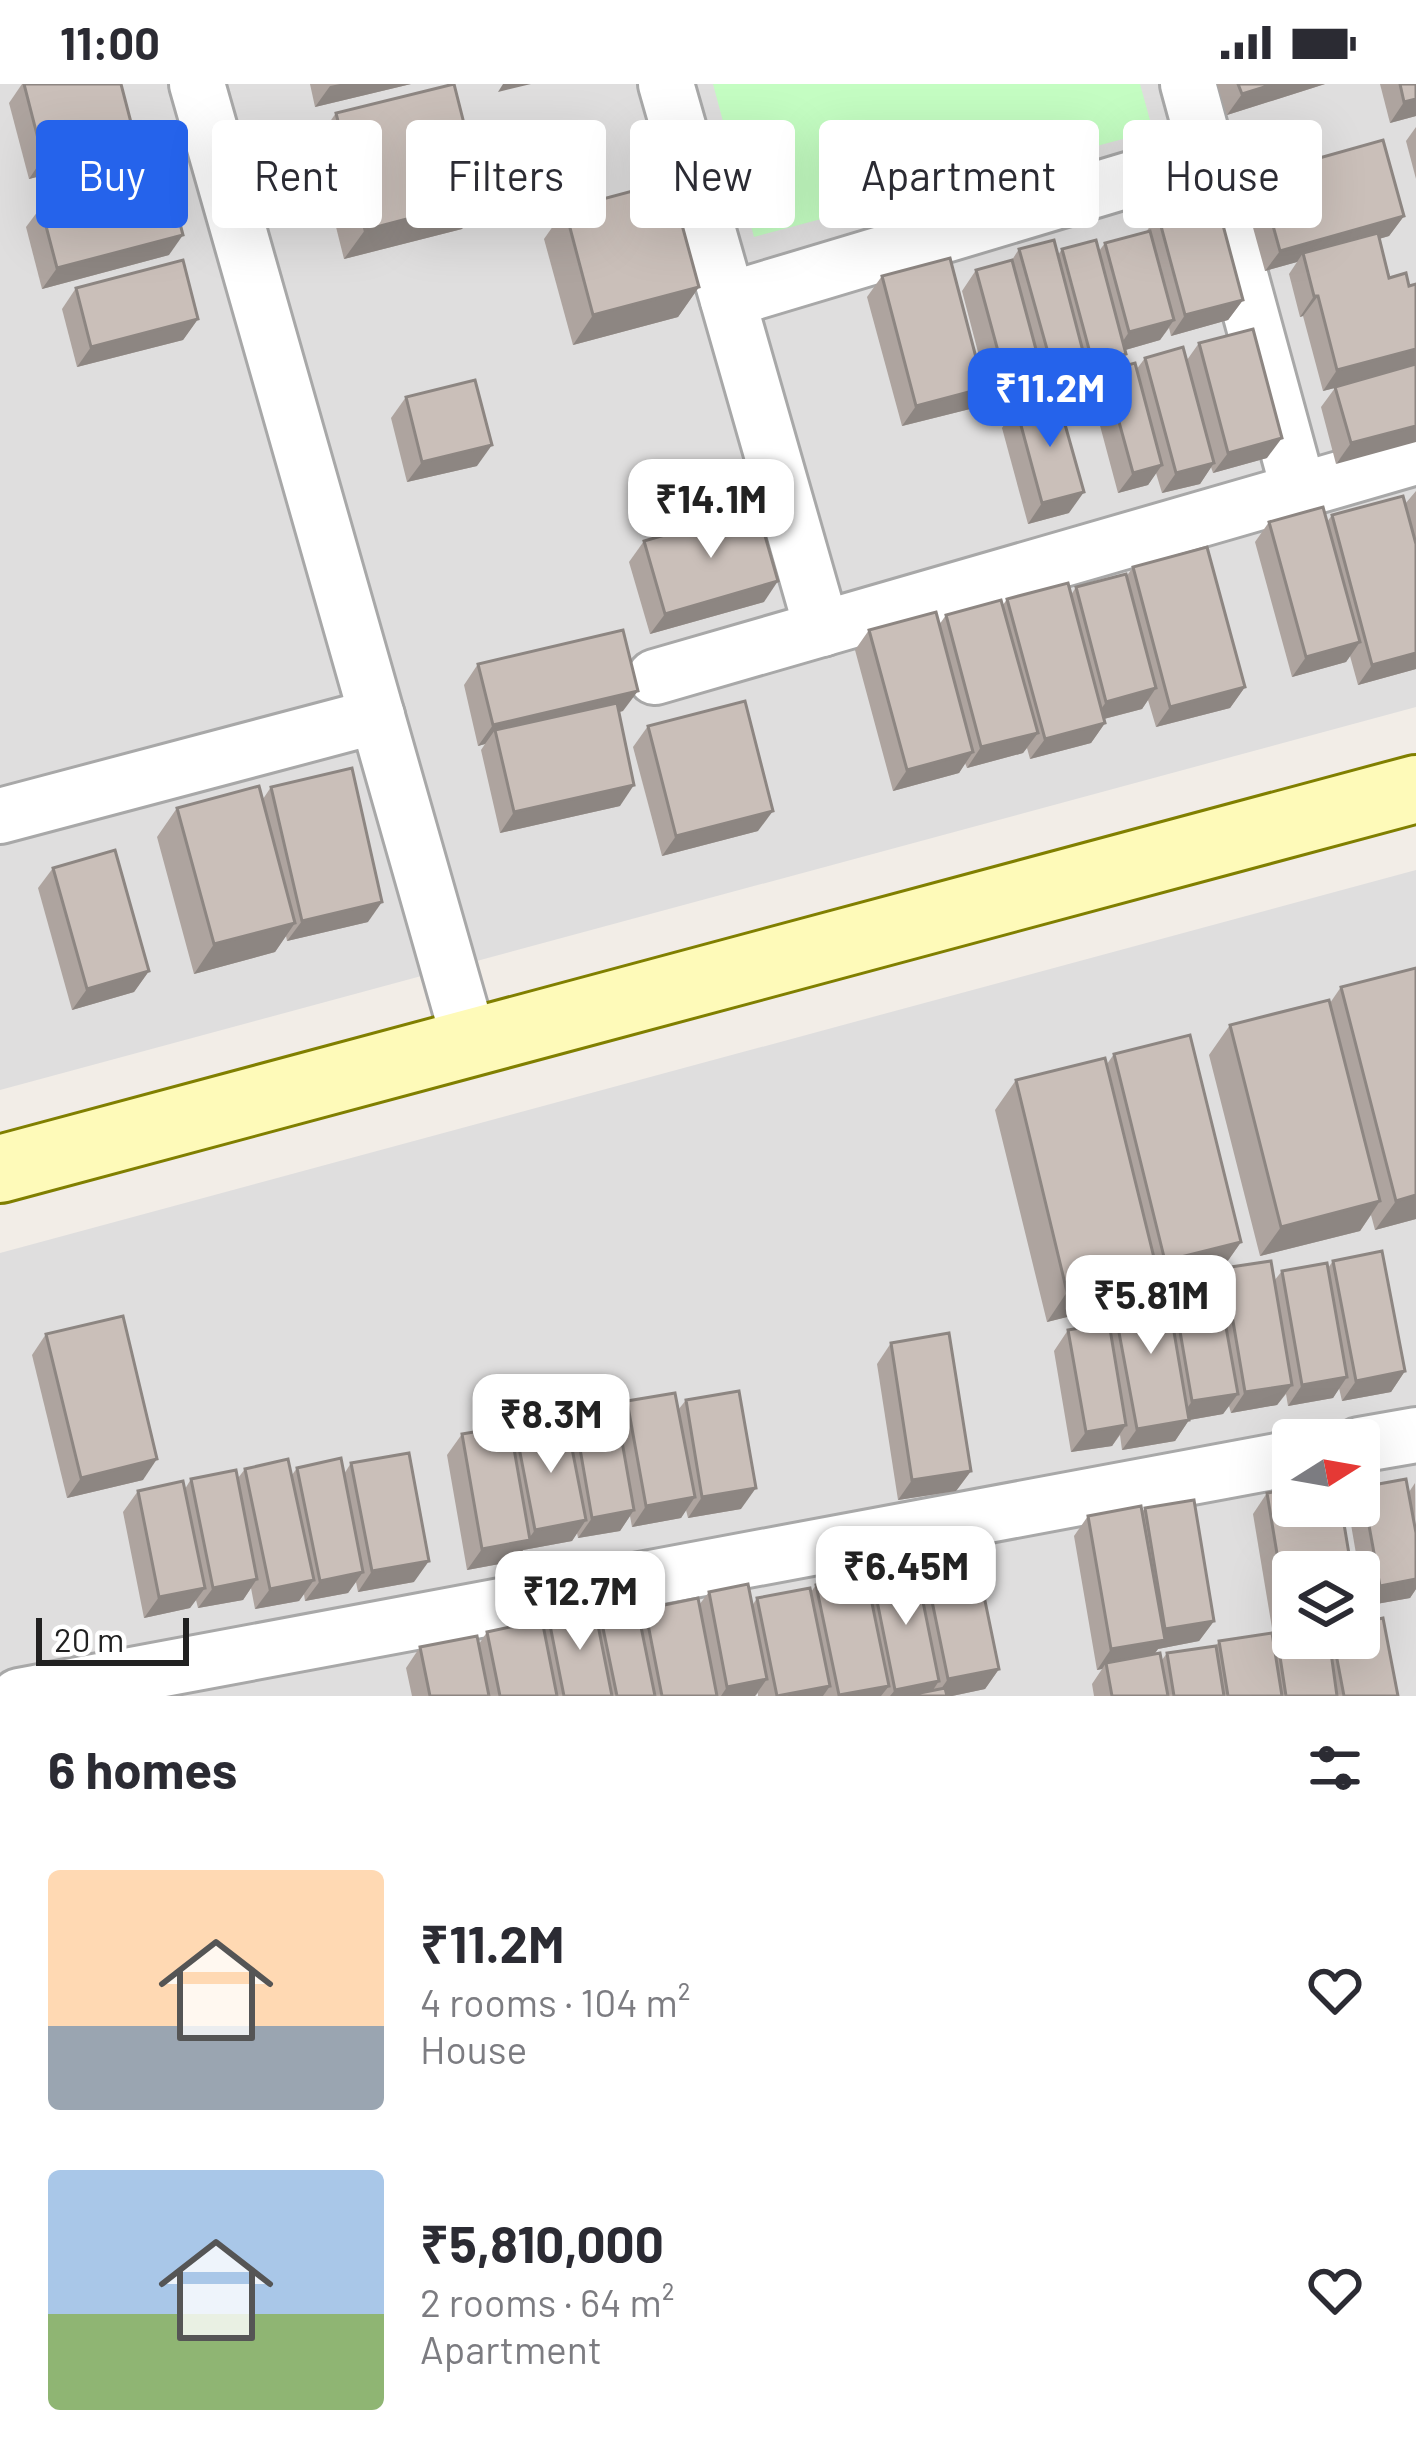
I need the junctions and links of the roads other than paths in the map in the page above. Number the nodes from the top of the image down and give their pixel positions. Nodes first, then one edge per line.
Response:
1 (197, 84) edge
2 (666, 84) edge
3 (1188, 84) edge
4 (1198, 120) edge
5 (1123, 182) edge
6 (1228, 228) edge
7 (728, 300) junction
8 (1416, 457) edge
9 (1299, 491) junction
10 (822, 628) junction
11 (655, 677) dead end
12 (377, 716) junction
13 (1416, 789) edge
14 (0, 816) edge
15 (470, 1043) junction
16 (0, 1169) edge
17 (1416, 1435) edge
18 (1380, 1441) edge
19 (1272, 1462) edge
20 (19, 1696) edge

1 - 12 street
2 - 7 street
3 - 4 street
5 - 7 street
6 - 9 street
7 - 10 street
8 - 9 street
9 - 10 street
10 - 11 street
12 - 14 street
12 - 15 street
13 - 15 street
15 - 16 street
17 - 18 street
19 - 20 street

